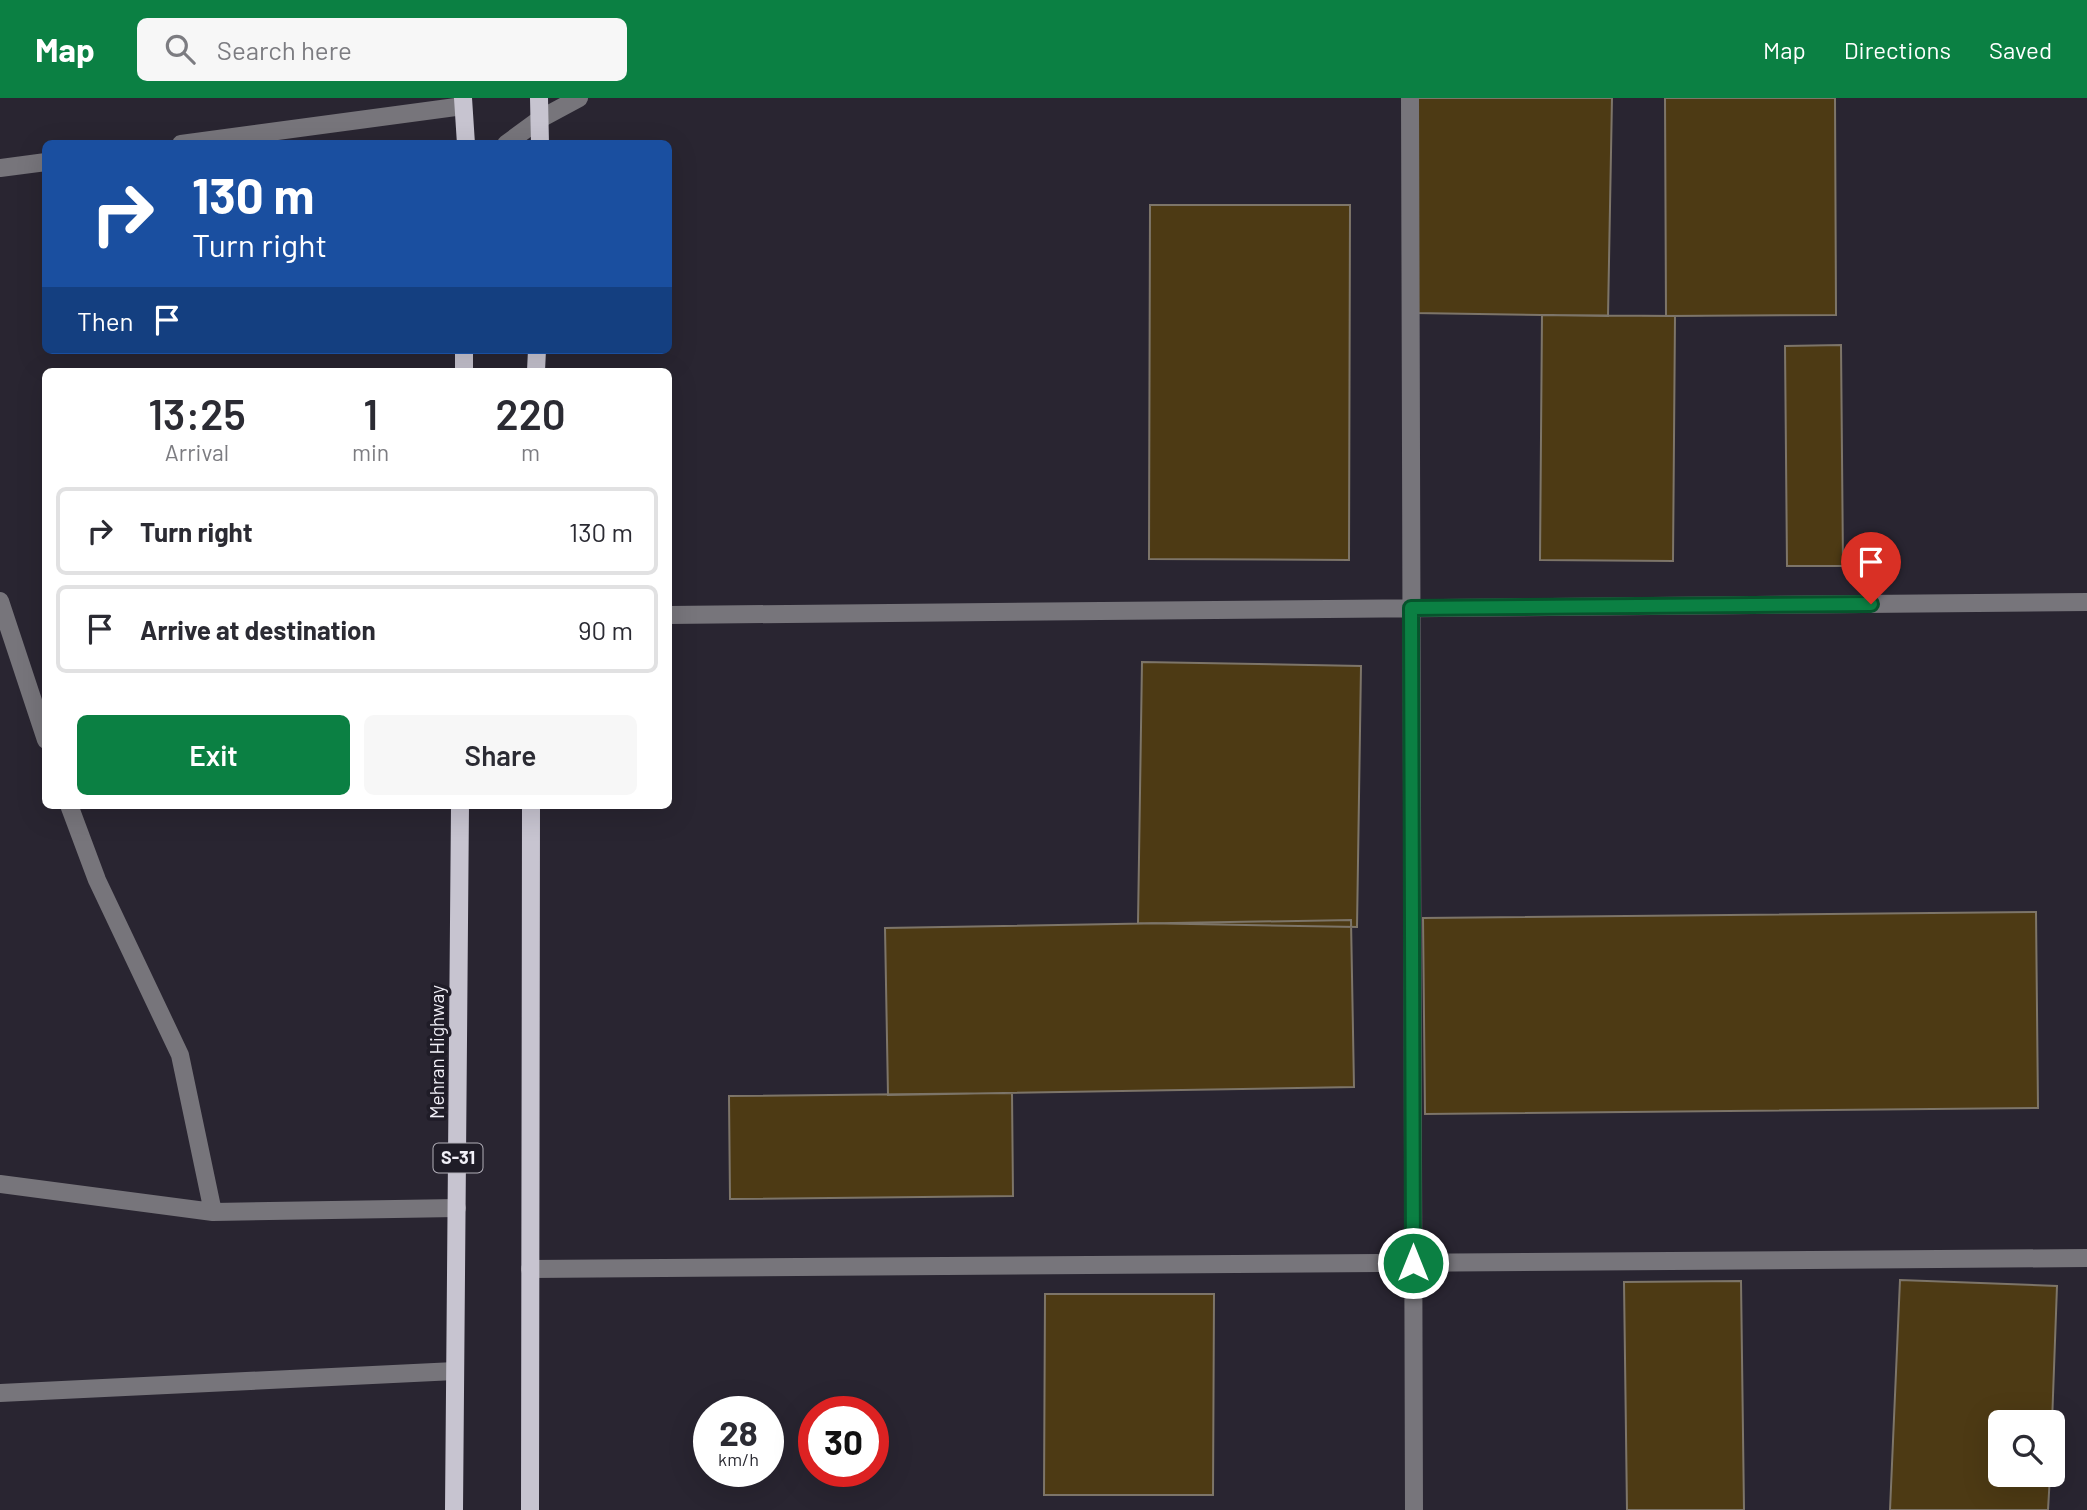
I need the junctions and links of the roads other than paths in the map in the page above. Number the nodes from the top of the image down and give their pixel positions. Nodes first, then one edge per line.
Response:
1 (539, 98) edge
2 (579, 98) edge
3 (1410, 98) edge
4 (463, 102) edge
5 (540, 119) junction
6 (207, 140) edge
7 (466, 140) edge
8 (511, 140) edge
9 (540, 140) edge
10 (42, 163) edge
11 (0, 168) edge
12 (0, 601) edge
13 (2087, 602) edge
14 (1411, 608) junction
15 (672, 615) edge
16 (42, 728) edge
17 (70, 809) edge
18 (460, 809) edge
19 (531, 809) edge
20 (0, 1184) edge
21 (457, 1208) junction
22 (213, 1212) junction
23 (2087, 1258) edge
24 (1413, 1263) junction
25 (530, 1269) junction
26 (456, 1371) junction
27 (0, 1393) edge
28 (454, 1510) edge
29 (530, 1510) edge
30 (1414, 1510) edge

1 - 5 main road
2 - 5 street
3 - 14 street
4 - 6 street
4 - 7 main road
5 - 8 street
5 - 9 main road
10 - 11 street
12 - 16 street
13 - 14 street
14 - 15 street
14 - 24 street
17 - 22 street
18 - 21 main road, Mehran Highway / S-31
19 - 25 main road
20 - 22 street
21 - 22 street
21 - 26 main road, Mehran Highway / S-31
23 - 24 street
24 - 25 street
24 - 30 street
25 - 29 main road
26 - 27 street
26 - 28 main road, Mehran Highway / S-31

